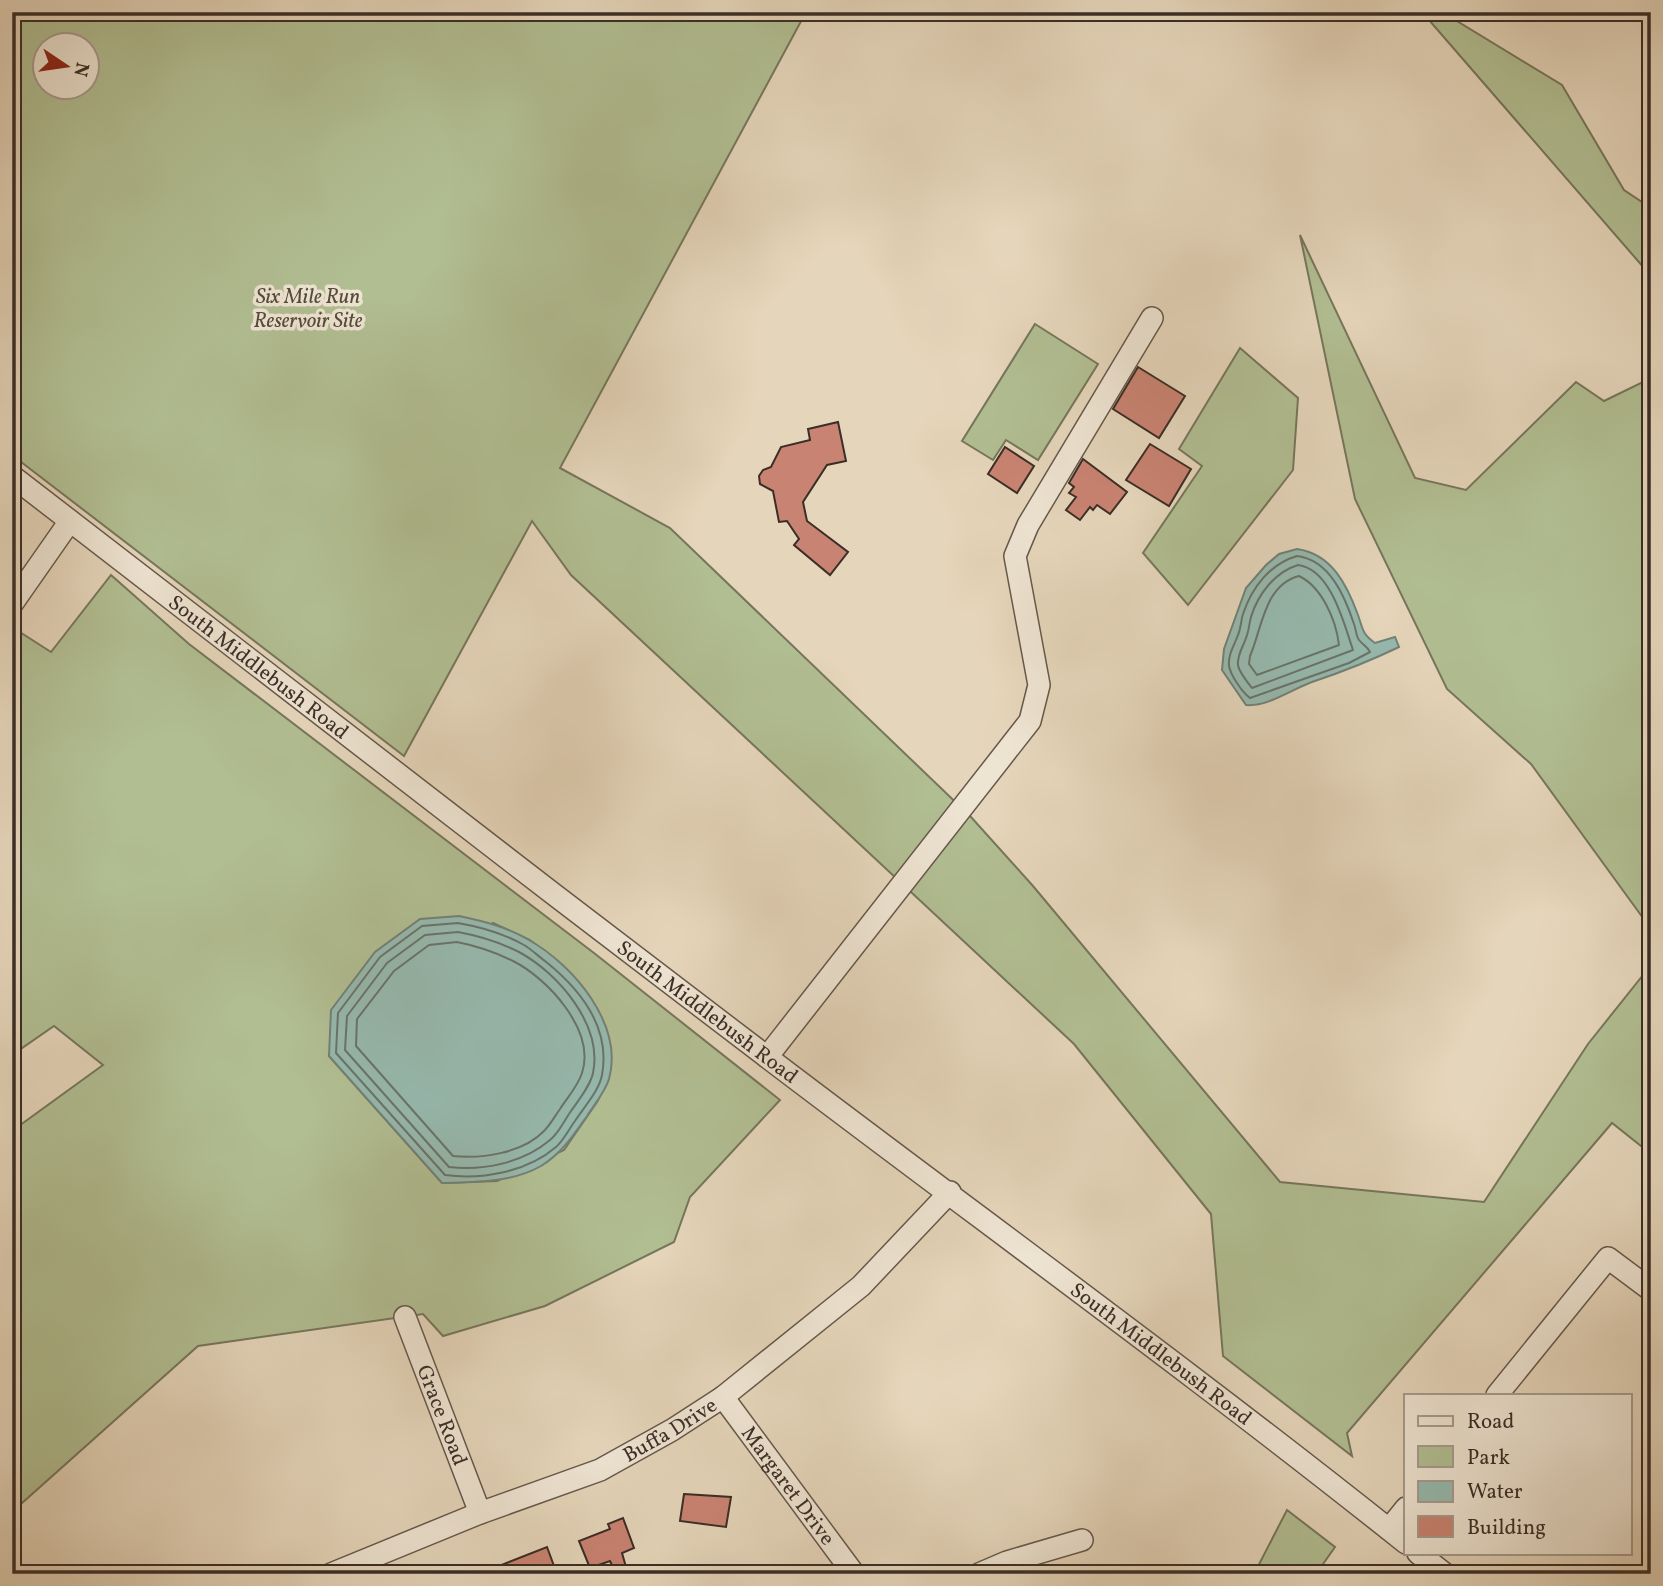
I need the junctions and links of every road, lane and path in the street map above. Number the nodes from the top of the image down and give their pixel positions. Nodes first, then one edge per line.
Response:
1 (1152, 318) dead end
2 (12, 476) edge
3 (70, 520) junction
4 (12, 604) edge
5 (767, 1058) junction
6 (950, 1192) junction
7 (1651, 1290) edge
8 (405, 1317) dead end
9 (1498, 1394) edge
10 (723, 1397) junction
11 (1404, 1510) edge
12 (480, 1513) junction
13 (1389, 1529) junction
14 (1082, 1541) dead end
15 (1404, 1541) edge
16 (1419, 1554) edge
17 (356, 1569) edge
18 (331, 1574) edge
19 (854, 1574) edge
20 (979, 1574) edge
21 (1445, 1574) edge

1 - 5 street
2 - 3 street, South Middlebush Road
3 - 4 street
3 - 5 street, South Middlebush Road
5 - 6 street, South Middlebush Road
6 - 10 street, Buffa Drive
6 - 13 street, South Middlebush Road
7 - 9 street
8 - 12 street, Grace Road
10 - 12 street, Buffa Drive
10 - 19 street, Margaret Drive
11 - 13 street
12 - 17 street, Buffa Drive
13 - 15 street, South Middlebush Road
14 - 20 street
16 - 21 street
17 - 18 street, Buffa Drive

